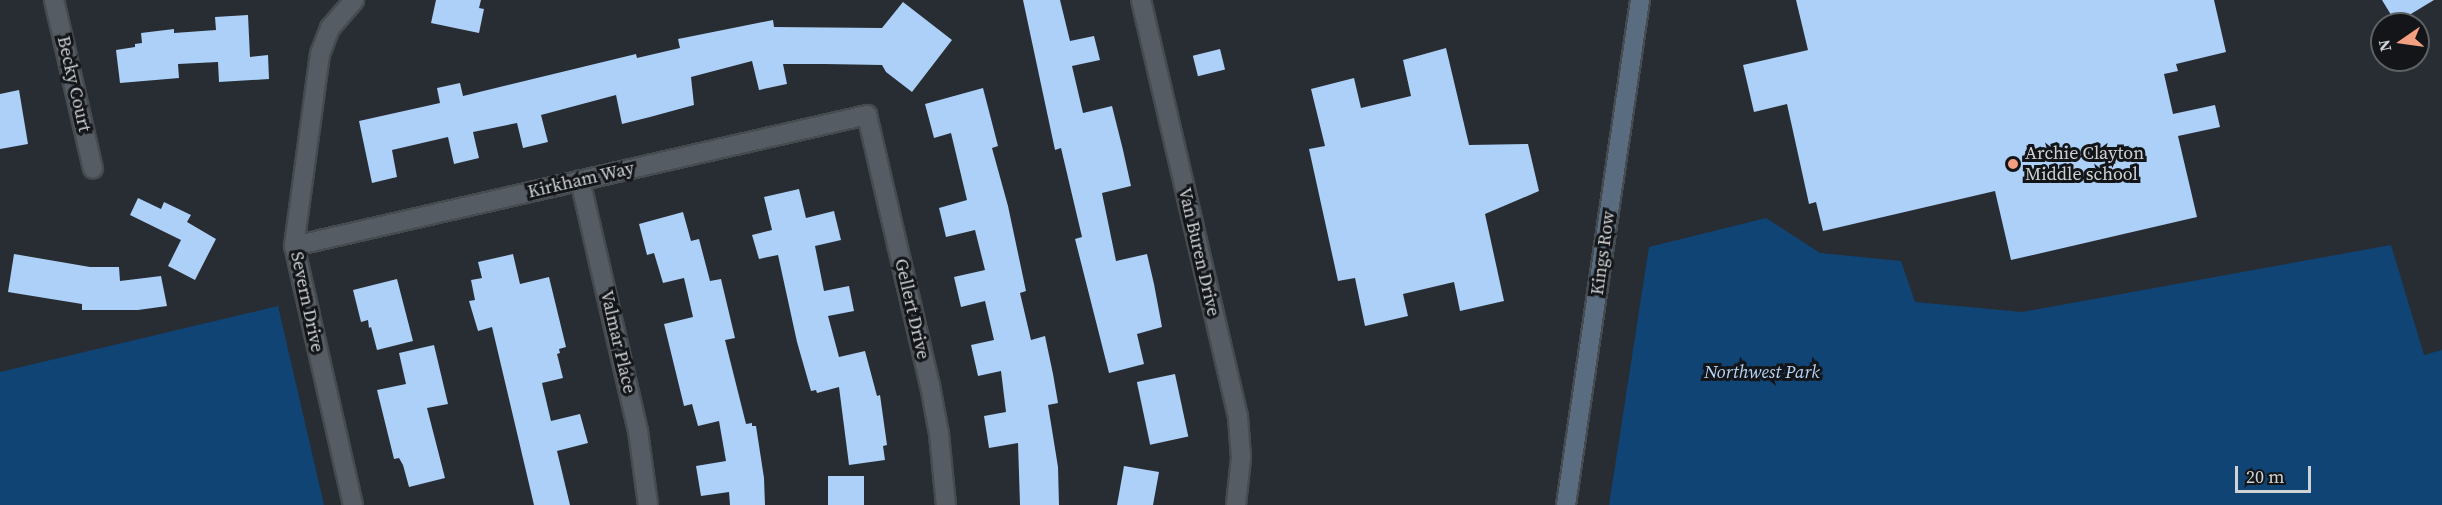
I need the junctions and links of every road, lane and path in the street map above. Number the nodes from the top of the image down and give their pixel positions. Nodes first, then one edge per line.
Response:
1 (54, 0) edge
2 (354, 0) edge
3 (1141, 0) edge
4 (1640, 0) edge
5 (867, 114) joint
6 (93, 169) dead end
7 (580, 180) junction
8 (294, 246) junction
9 (353, 505) edge
10 (648, 505) edge
11 (946, 505) edge
12 (1236, 505) edge
13 (1566, 505) edge

1 - 6 street, Becky Court
2 - 8 street, Severn Drive
3 - 12 street, Van Buren Drive
4 - 13 main road, Kings Row
5 - 7 street, Kirkham Way
5 - 11 street, Gellert Drive
7 - 8 street, Kirkham Way
7 - 10 street, Valmar Place
8 - 9 street, Severn Drive

